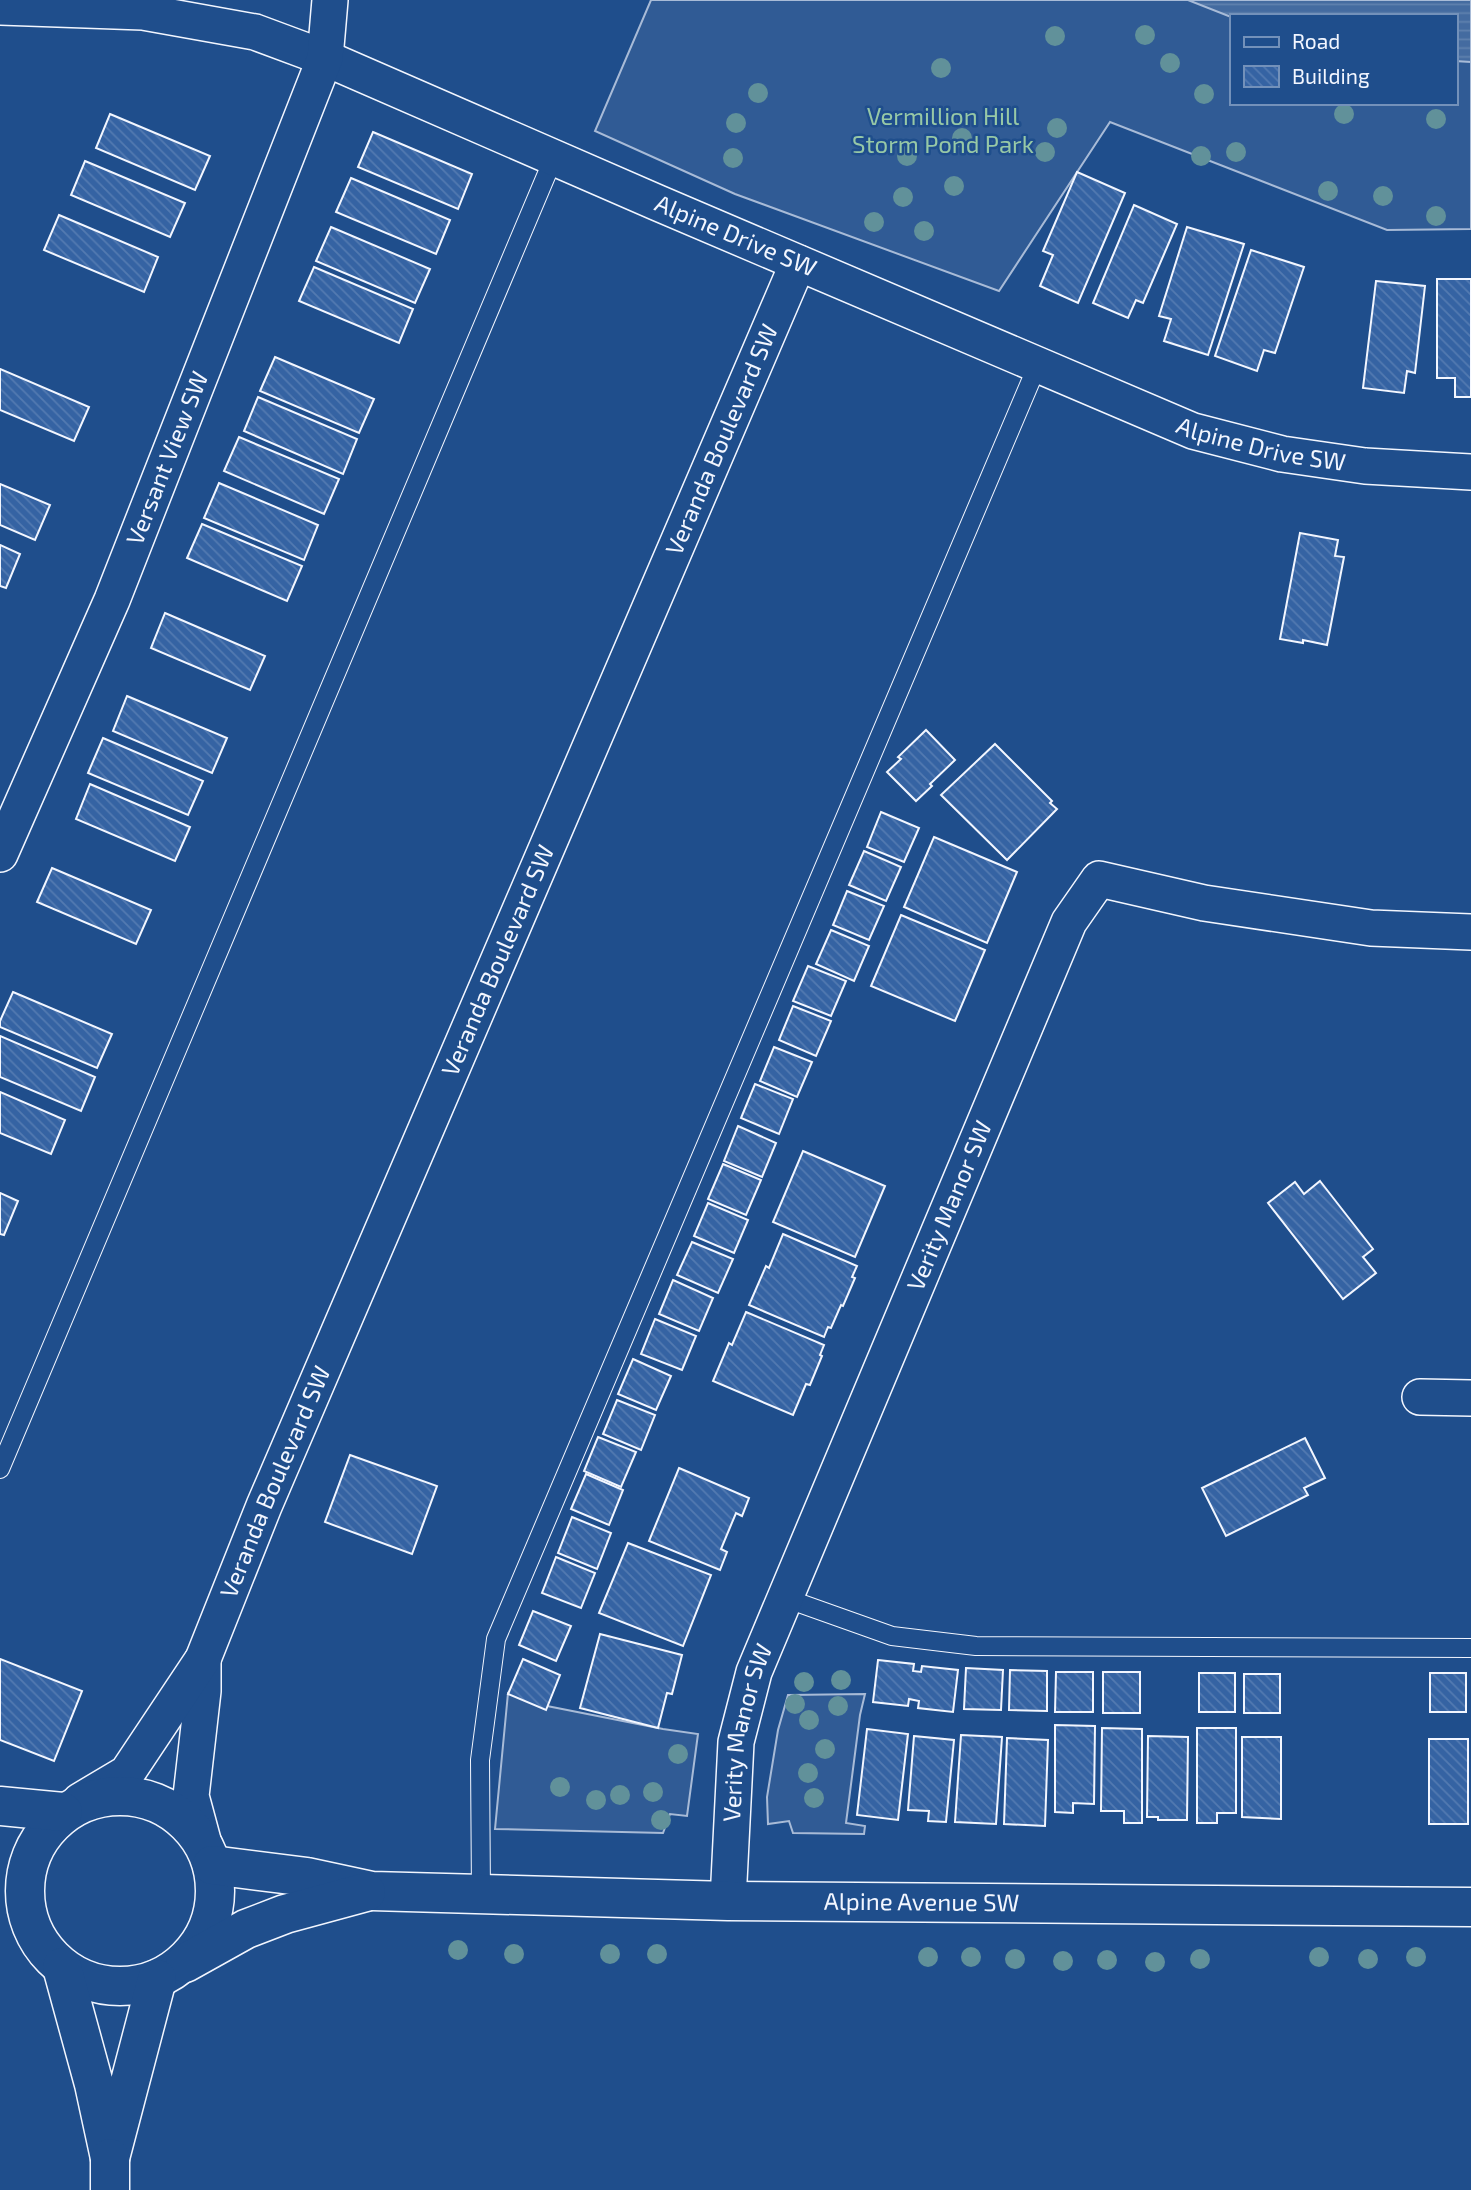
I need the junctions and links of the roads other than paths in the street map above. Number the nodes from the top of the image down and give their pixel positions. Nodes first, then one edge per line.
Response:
1 (330, 0) edge
2 (0, 7) edge
3 (325, 58) junction
4 (554, 157) junction
5 (798, 263) junction
6 (1038, 364) junction
7 (1471, 472) edge
8 (0, 854) edge
9 (1471, 932) edge
10 (1420, 1397) dead end
11 (1471, 1398) edge
12 (0, 1468) edge
13 (785, 1598) junction
14 (1471, 1648) edge
15 (203, 1659) junction
16 (0, 1806) edge
17 (72, 1807) junction
18 (209, 1857) junction
19 (0, 1873) edge
20 (372, 1891) junction
21 (481, 1894) junction
22 (728, 1901) junction
23 (1471, 1907) edge
24 (36, 1938) junction
25 (62, 1967) junction
26 (166, 1974) junction
27 (110, 2174) edge

1 - 3 street, Versant View SW
2 - 3 street, Alpine Drive SW
3 - 4 street, Alpine Drive SW
3 - 8 street, Versant View SW
4 - 5 street, Alpine Drive SW
4 - 12 lane
5 - 6 street, Alpine Drive SW
5 - 15 street, Veranda Boulevard SW
6 - 7 street, Alpine Drive SW
6 - 21 lane
9 - 13 street, Verity Manor SW
10 - 11 street
13 - 14 lane
13 - 22 street, Verity Manor SW
15 - 17 street, Veranda Boulevard SW
15 - 18 street, Veranda Boulevard SW
16 - 17 street
17 - 18 street
17 - 24 street
18 - 20 street, Alpine Avenue SW
18 - 26 street
19 - 24 street
20 - 21 street, Alpine Avenue SW
20 - 26 street, Alpine Avenue SW
21 - 22 street, Alpine Avenue SW
22 - 23 street, Alpine Avenue SW
24 - 25 street
25 - 26 street
25 - 27 street
26 - 27 street

